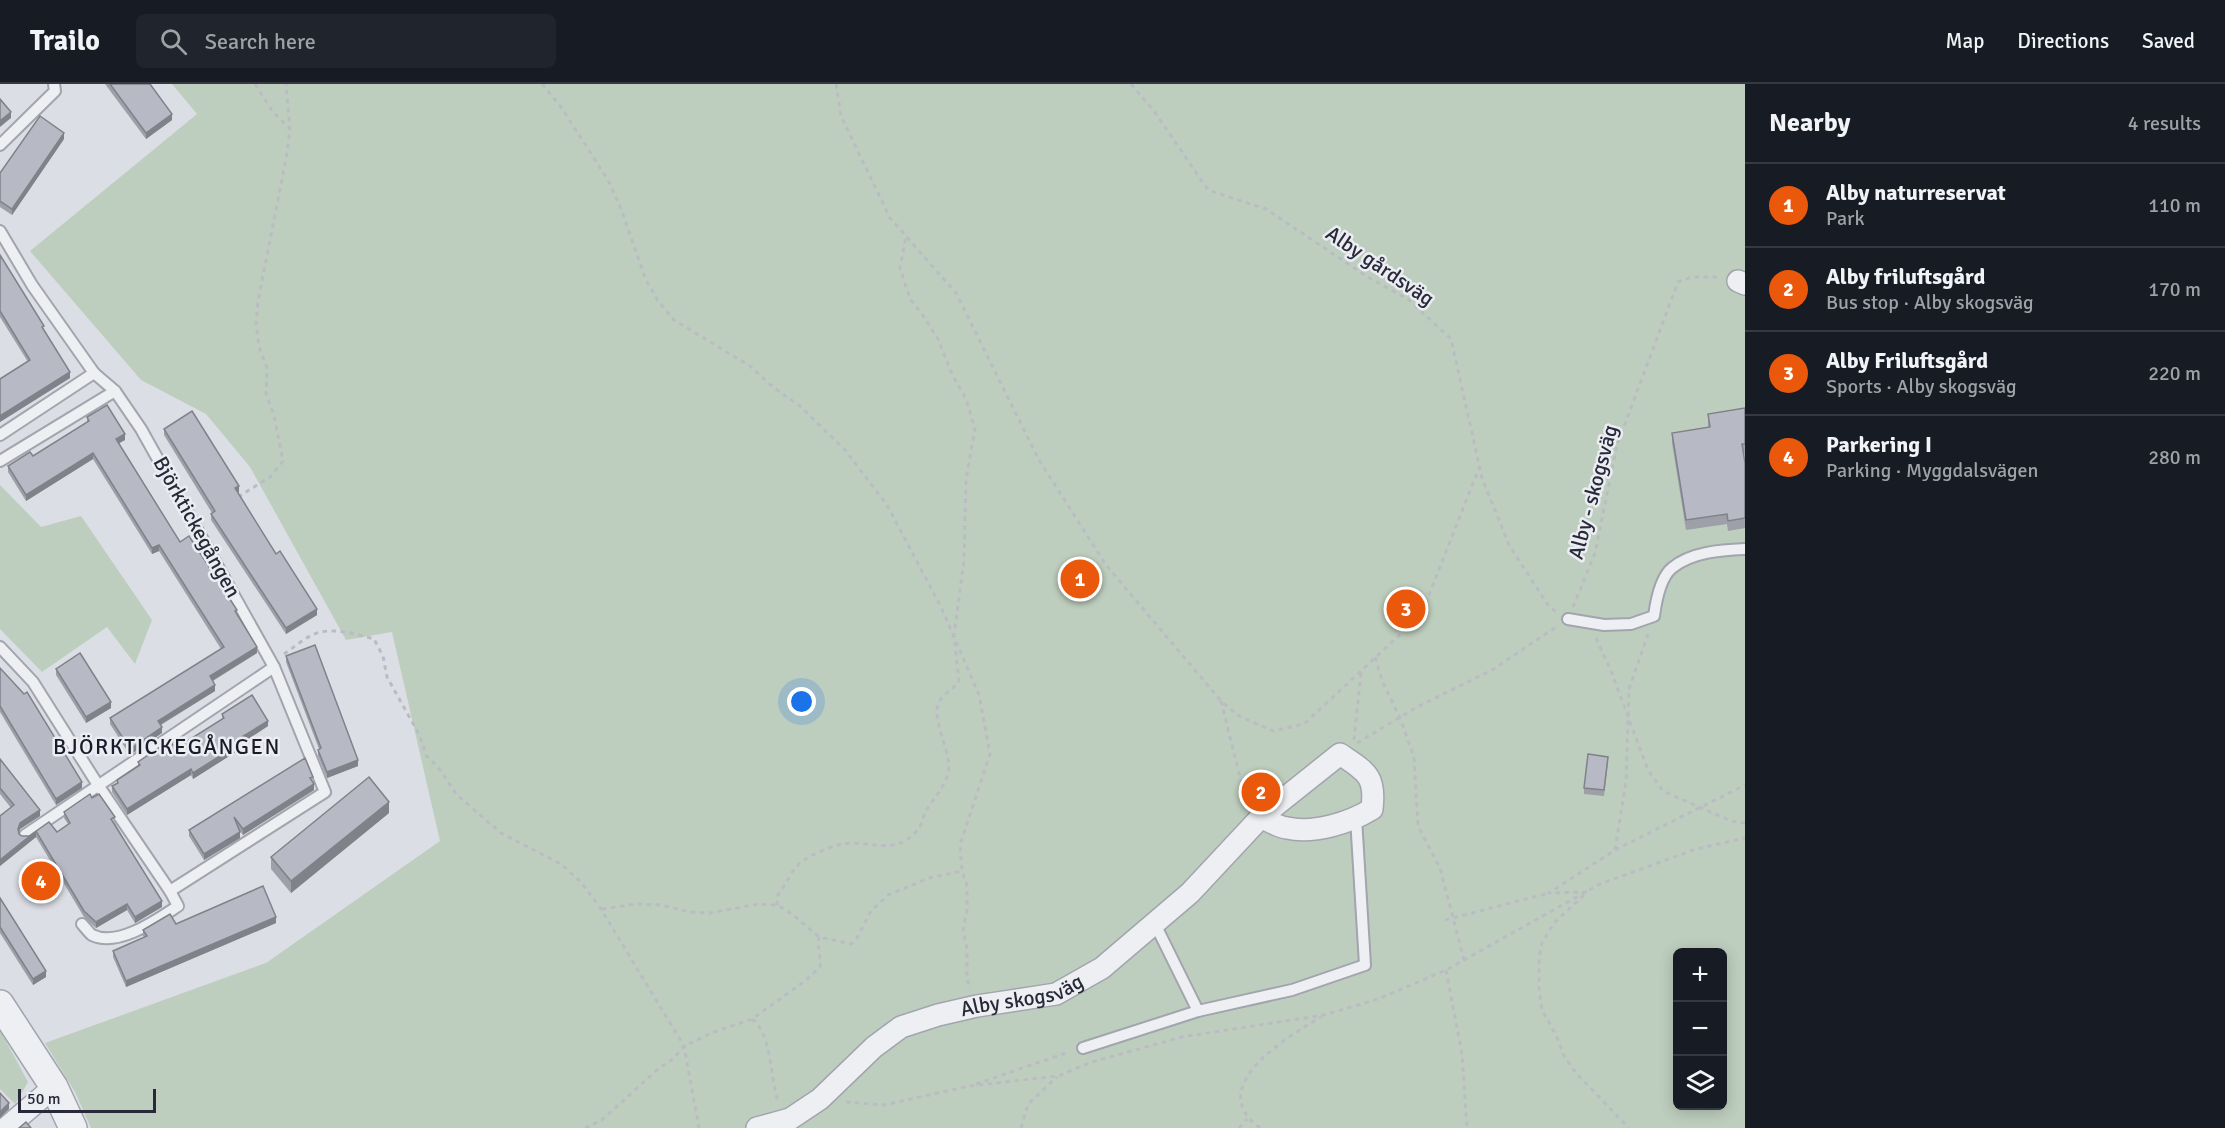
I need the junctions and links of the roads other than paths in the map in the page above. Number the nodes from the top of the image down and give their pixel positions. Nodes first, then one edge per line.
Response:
1 (55, 87) edge
2 (0, 145) edge
3 (0, 231) edge
4 (94, 373) junction
5 (115, 391) junction
6 (0, 435) edge
7 (0, 461) edge
8 (1745, 549) edge
9 (1568, 619) road end
10 (0, 647) edge
11 (274, 667) junction
12 (98, 785) junction
13 (1356, 818) junction
14 (1256, 822) junction
15 (25, 835) edge
16 (170, 891) junction
17 (82, 924) dead end
18 (1155, 924) junction
19 (0, 1004) edge
20 (1198, 1011) junction
21 (1083, 1048) road end
22 (54, 1087) junction
23 (6, 1128) edge
24 (73, 1128) edge
25 (758, 1128) edge

1 - 2 lane
3 - 4 lane, Björktickegången
4 - 5 lane, Björktickegången
4 - 6 lane
5 - 7 lane
5 - 11 lane, Björktickegången
8 - 9 lane
10 - 12 lane
11 - 12 lane
11 - 16 lane, Björktickegången
12 - 15 lane
12 - 16 lane
13 - 14 street
13 - 14 street, Alby skogsväg
13 - 20 lane
14 - 18 street, Alby skogsväg
16 - 17 lane
18 - 20 lane
18 - 25 street, Alby skogsväg
19 - 22 street
20 - 21 lane
22 - 23 street
22 - 24 street

